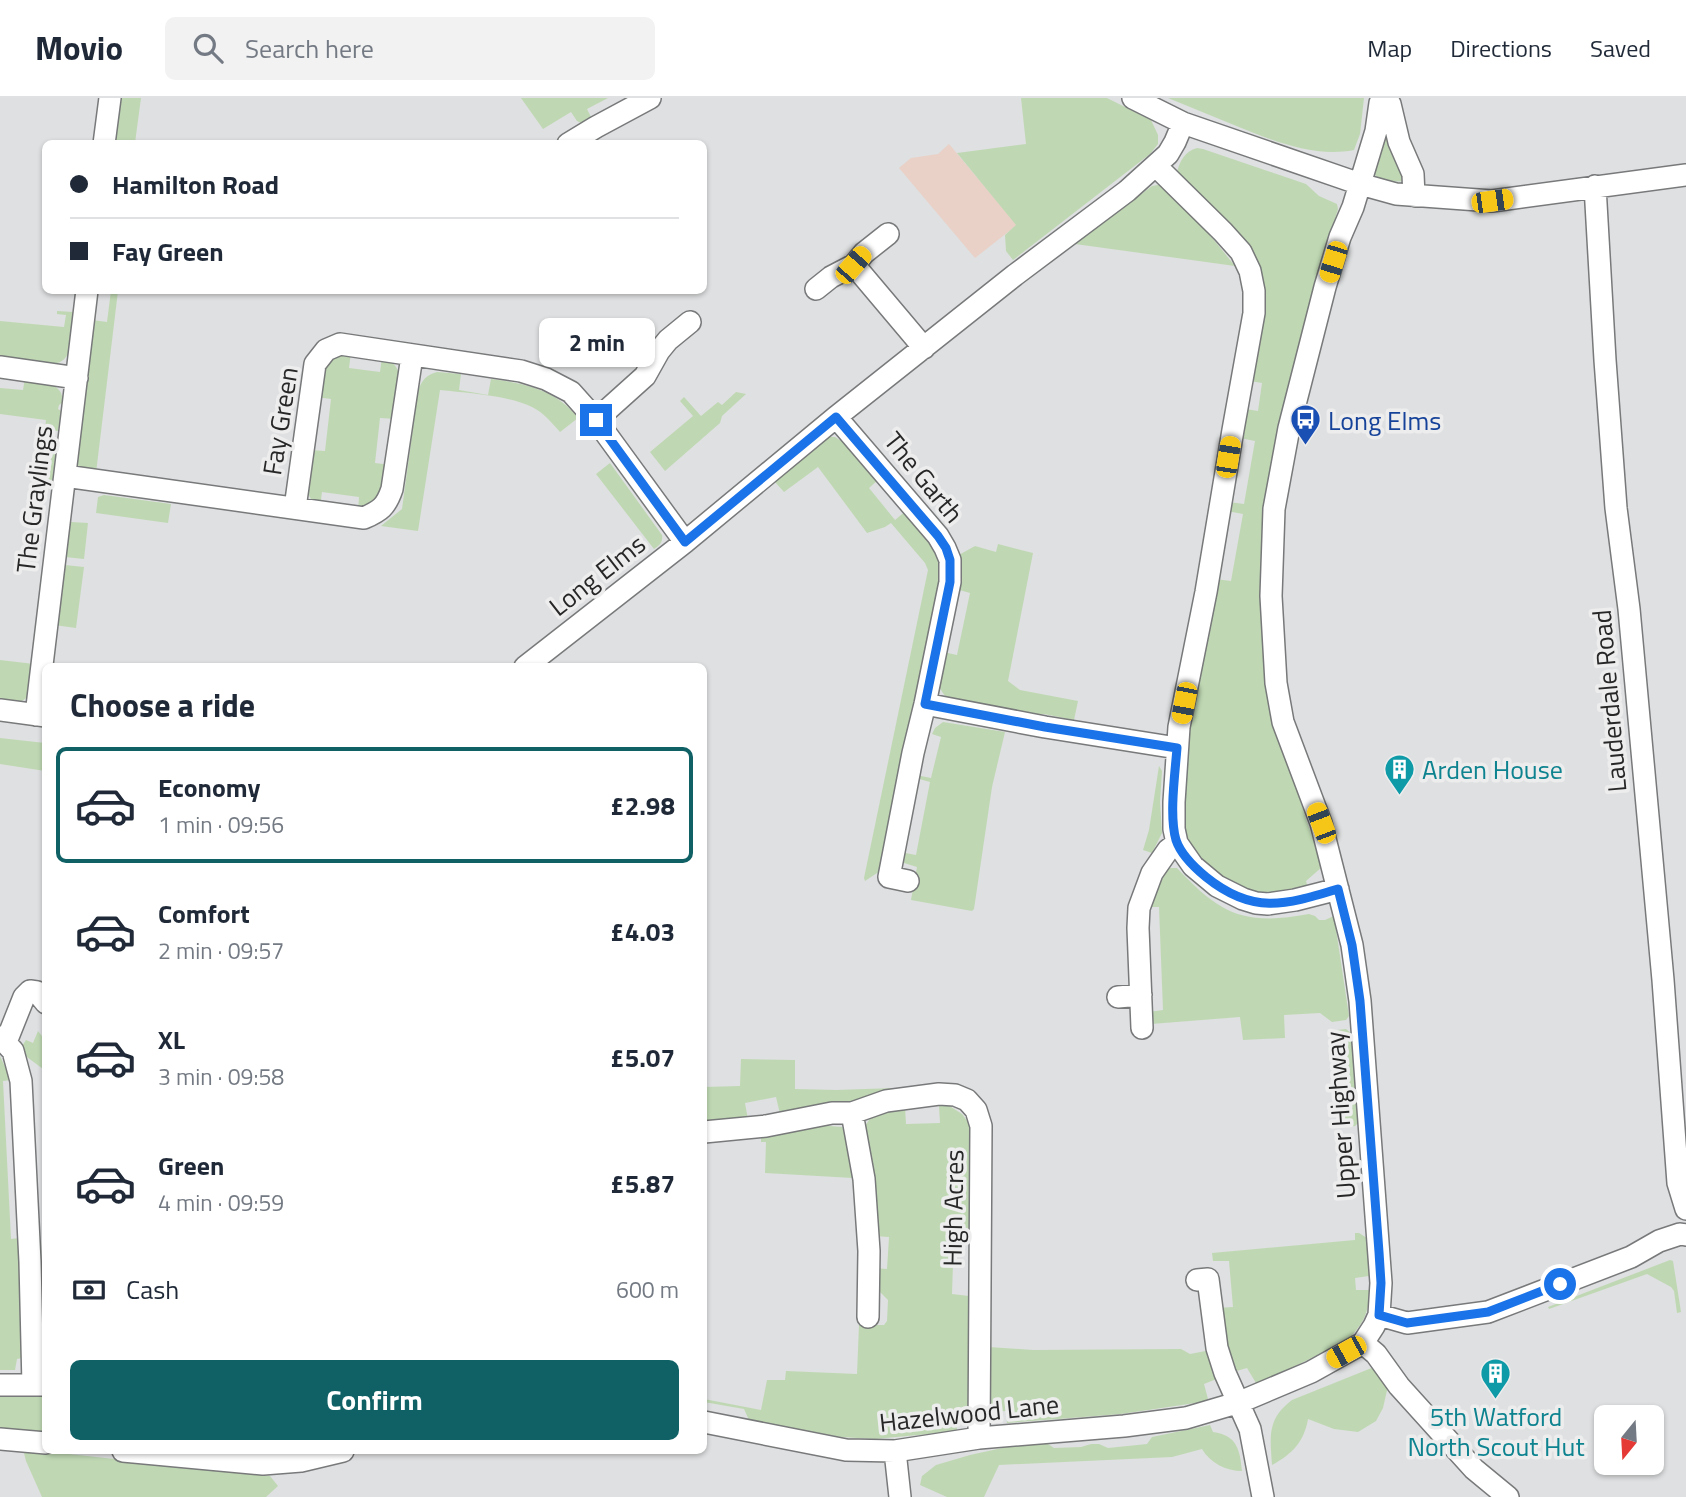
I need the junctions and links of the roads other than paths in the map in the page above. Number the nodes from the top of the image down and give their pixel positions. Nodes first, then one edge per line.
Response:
1 (110, 98) edge
2 (650, 98) edge
3 (1133, 98) edge
4 (1385, 98) edge
5 (1183, 123) junction
6 (105, 140) edge
7 (575, 140) edge
8 (1156, 166) junction
9 (1686, 175) edge
10 (1360, 184) junction
11 (1595, 186) junction
12 (1414, 196) junction
13 (888, 234) dead end
14 (853, 265) junction
15 (816, 289) dead end
16 (87, 294) edge
17 (690, 322) dead end
18 (924, 348) junction
19 (412, 356) junction
20 (0, 367) edge
21 (77, 378) junction
22 (836, 417) junction
23 (596, 420) junction
24 (65, 476) junction
25 (295, 508) junction
26 (685, 542) junction
27 (46, 663) edge
28 (530, 663) edge
29 (925, 704) junction
30 (0, 710) edge
31 (41, 715) edge
32 (1177, 748) junction
33 (1177, 843) junction
34 (908, 881) dead end
35 (1338, 889) junction
36 (1141, 995) junction
37 (1118, 996) dead end
38 (42, 998) edge
39 (1142, 1028) dead end
40 (3, 1040) edge
41 (852, 1113) junction
42 (707, 1132) edge
43 (1686, 1209) edge
44 (1686, 1235) edge
45 (1197, 1280) dead end
46 (1379, 1315) junction
47 (868, 1317) dead end
48 (1366, 1339) junction
49 (0, 1385) edge
50 (39, 1385) edge
51 (1240, 1402) junction
52 (707, 1423) edge
53 (979, 1438) junction
54 (0, 1439) edge
55 (42, 1443) edge
56 (895, 1451) junction
57 (155, 1454) edge
58 (330, 1454) edge
59 (900, 1497) edge
60 (1263, 1497) edge
61 (1508, 1497) edge

1 - 6 street
2 - 7 street
3 - 5 street
4 - 10 street, Upper Highway
4 - 12 street
5 - 8 street, Long Elms
5 - 10 street
8 - 18 street, Long Elms
8 - 32 street
9 - 11 street
10 - 12 street
10 - 35 street, Upper Highway
11 - 12 street
11 - 43 street, Lauderdale Road
13 - 14 street
14 - 15 street
14 - 18 street
16 - 21 street, The Graylings
17 - 23 street
18 - 22 street, Long Elms
19 - 23 street, Fay Green
19 - 25 street, Fay Green
19 - 25 street, Fay Green
20 - 21 street
21 - 24 street, The Graylings
22 - 26 street, Long Elms
22 - 29 street, The Garth
23 - 26 street, Fay Green
24 - 25 street, Fay Green
24 - 27 street, The Graylings
26 - 28 street, Long Elms
29 - 32 street
29 - 34 street, The Garth
30 - 31 street
32 - 33 street
33 - 35 street
33 - 36 street
35 - 46 street, Upper Highway
36 - 37 street
36 - 39 street
38 - 40 street
40 - 50 street
41 - 42 street, High Acres
41 - 47 street
41 - 53 street, High Acres
44 - 46 street
45 - 51 street
46 - 48 street, Upper Highway
48 - 51 street, Hazelwood Lane
48 - 61 street
49 - 50 street
51 - 53 street, Hazelwood Lane
51 - 60 street
52 - 56 street, Hazelwood Lane
53 - 56 street, Hazelwood Lane
54 - 55 street
56 - 59 street
57 - 58 street

